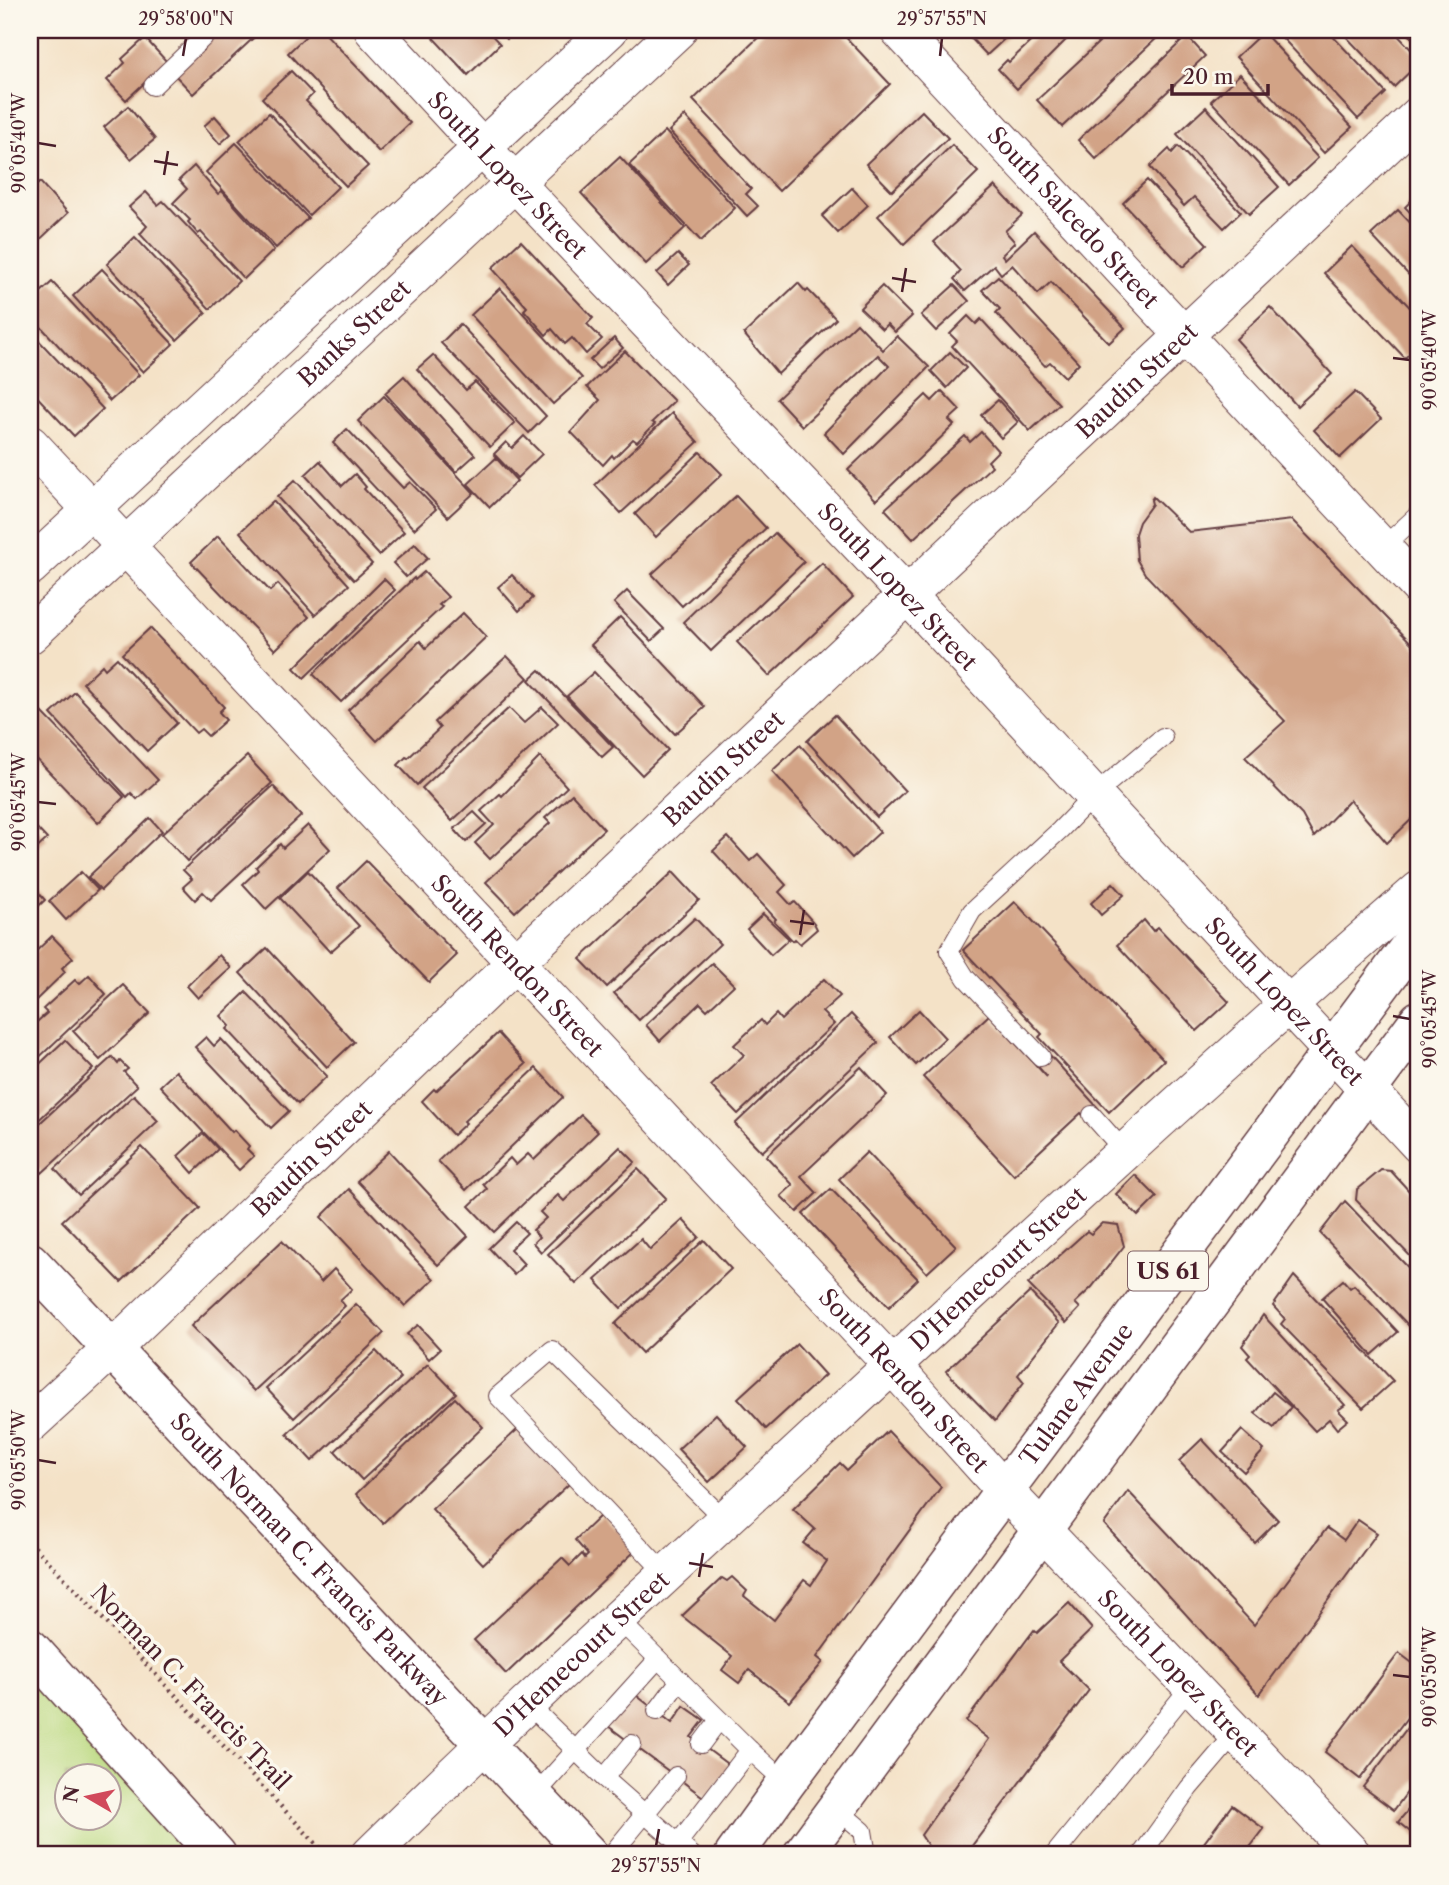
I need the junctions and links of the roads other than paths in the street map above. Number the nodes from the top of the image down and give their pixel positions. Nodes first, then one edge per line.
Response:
1 (211, 30) edge
2 (373, 30) edge
3 (609, 30) edge
4 (678, 30) edge
5 (899, 30) edge
6 (153, 86) dead end
7 (1419, 116) edge
8 (482, 148) junction
9 (516, 181) junction
10 (1184, 336) junction
11 (30, 444) edge
12 (92, 510) junction
13 (1419, 514) edge
14 (124, 547) junction
15 (1382, 548) junction
16 (30, 567) edge
17 (1419, 587) edge
18 (907, 595) junction
19 (30, 635) edge
20 (1163, 737) dead end
21 (1094, 795) junction
22 (1419, 890) edge
23 (1419, 934) edge
24 (515, 963) junction
25 (1288, 1004) junction
26 (1419, 1020) edge
27 (1331, 1052) junction
28 (1041, 1057) dead end
29 (1367, 1090) junction
30 (1093, 1115) dead end
31 (1419, 1145) edge
32 (1125, 1152) junction
33 (30, 1262) edge
34 (112, 1349) junction
35 (892, 1365) junction
36 (30, 1424) edge
37 (1004, 1490) junction
38 (725, 1520) junction
39 (1043, 1529) junction
40 (666, 1574) junction
41 (618, 1619) junction
42 (30, 1648) edge
43 (658, 1659) junction
44 (680, 1680) junction
45 (1191, 1686) junction
46 (528, 1704) junction
47 (657, 1711) dead end
48 (719, 1720) junction
49 (1236, 1733) junction
50 (484, 1743) junction
51 (632, 1744) dead end
52 (701, 1744) dead end
53 (574, 1750) junction
54 (750, 1751) junction
55 (676, 1776) dead end
56 (604, 1778) junction
57 (786, 1783) junction
58 (534, 1796) junction
59 (836, 1808) junction
60 (646, 1815) junction
61 (678, 1843) junction
62 (217, 1855) edge
63 (370, 1855) edge
64 (589, 1855) edge
65 (611, 1855) edge
66 (692, 1855) edge
67 (734, 1855) edge
68 (802, 1855) edge
69 (867, 1855) edge
70 (1054, 1855) edge
71 (1141, 1855) edge
72 (1353, 1855) edge

1 - 6 lane
2 - 8 street, South Lopez Street
3 - 8 street, Banks Street
4 - 9 street, Banks Street
5 - 10 street, South Salcedo Street
7 - 10 street, Baudin Street
8 - 9 street, South Lopez Street
8 - 12 street, Banks Street
9 - 14 street, Banks Street
9 - 18 street, South Lopez Street
10 - 15 street, South Salcedo Street
10 - 18 street, Baudin Street
11 - 12 street, South Rendon Street
12 - 14 street, South Rendon Street
12 - 16 street, Banks Street
13 - 15 lane
14 - 19 street, Banks Street
14 - 24 street, South Rendon Street
15 - 17 street, South Salcedo Street
18 - 21 street, South Lopez Street
18 - 24 street, Baudin Street
20 - 21 lane
21 - 25 street, South Lopez Street
21 - 28 lane
22 - 25 street, D'Hemecourt Street
23 - 27 main road, Tulane Avenue / US 61
24 - 34 street, Baudin Street
24 - 35 street, South Rendon Street
25 - 27 street, South Lopez Street
25 - 32 street, D'Hemecourt Street
26 - 29 main road, US 61
27 - 29 street, South Lopez Street
27 - 37 main road, Tulane Avenue / US 61
29 - 31 street, South Lopez Street
29 - 39 main road, US 61
30 - 32 lane
32 - 35 street, D'Hemecourt Street
33 - 34 main road, South Norman C. Francis Parkway
34 - 36 street, Baudin Street
34 - 50 main road, South Norman C. Francis Parkway
35 - 37 street, South Rendon Street
35 - 38 street, D'Hemecourt Street
37 - 39 street, South Lopez Street
37 - 57 main road, Tulane Avenue / US 61
38 - 40 street, D'Hemecourt Street
38 - 40 lane
39 - 45 street, South Lopez Street
39 - 59 main road, US 61
40 - 41 street, D'Hemecourt Street
41 - 43 lane
41 - 46 street, D'Hemecourt Street
42 - 62 main road
43 - 44 lane
43 - 53 lane
44 - 47 lane
44 - 48 lane
45 - 49 street, South Lopez Street
45 - 70 lane
46 - 50 street, D'Hemecourt Street
46 - 53 lane
48 - 52 lane
48 - 54 lane
49 - 71 lane
49 - 72 street, South Lopez Street
50 - 58 main road, South Norman C. Francis Parkway
50 - 63 street, D'Hemecourt Street
51 - 56 lane
53 - 56 lane
53 - 58 lane
54 - 57 lane
54 - 61 lane
55 - 60 lane
56 - 60 lane
57 - 67 main road, Tulane Avenue / US 61
58 - 64 main road, South Norman C. Francis Parkway
59 - 68 main road, US 61
59 - 69 lane
60 - 61 lane
60 - 65 lane
61 - 66 lane

